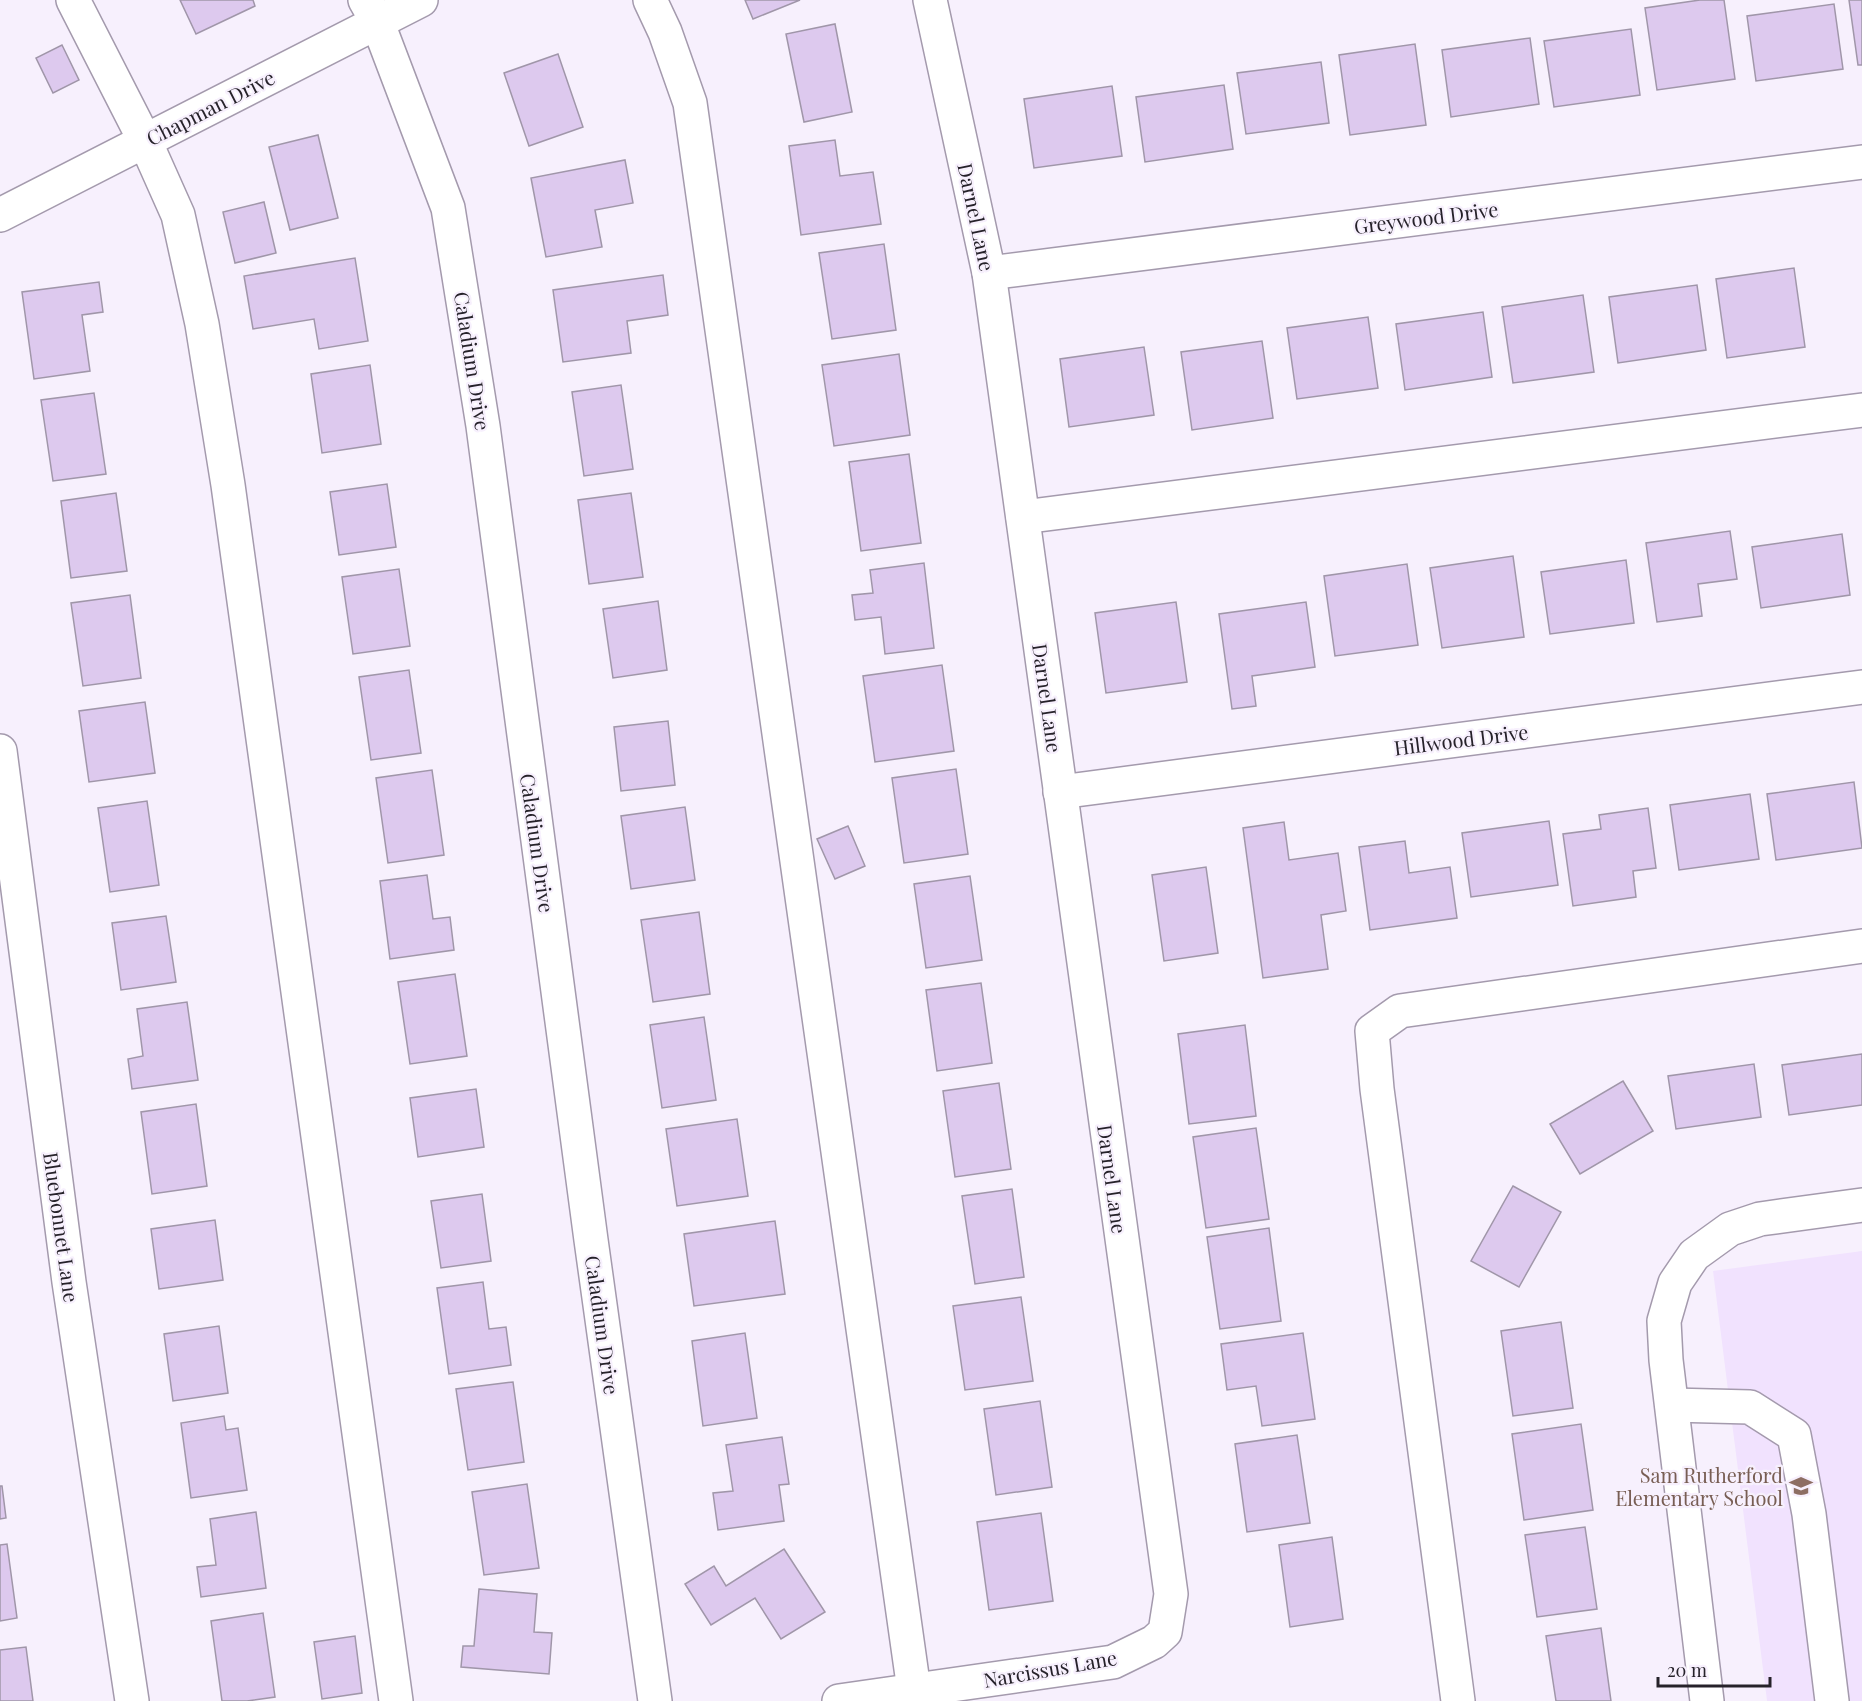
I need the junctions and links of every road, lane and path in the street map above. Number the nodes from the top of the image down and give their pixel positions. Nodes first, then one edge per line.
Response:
1 (73, 0) edge
2 (421, 0) edge
3 (650, 0) edge
4 (936, 1) edge
5 (371, 11) edge
6 (145, 141) junction
7 (1862, 162) edge
8 (0, 215) edge
9 (989, 273) junction
10 (1862, 410) edge
11 (1023, 518) junction
12 (1862, 687) edge
13 (0, 751) edge
14 (1060, 792) junction
15 (1862, 946) edge
16 (1862, 1205) edge
17 (1143, 1399) joint
18 (1672, 1405) junction
19 (914, 1690) junction
20 (132, 1701) edge
21 (396, 1701) edge
22 (655, 1701) edge
23 (840, 1701) edge
24 (1458, 1701) edge
25 (1707, 1701) edge
26 (1832, 1701) edge

1 - 6 street
2 - 5 street, Chapman Drive
3 - 19 street
4 - 9 street, Darnel Lane
5 - 6 street, Chapman Drive
5 - 22 street, Caladium Drive
6 - 8 street, Chapman Drive
6 - 21 street
7 - 9 street, Greywood Drive
9 - 11 street, Darnel Lane
10 - 11 street
11 - 14 street, Darnel Lane
12 - 14 street, Hillwood Drive
13 - 20 street, Bluebonnet Lane
14 - 17 street, Darnel Lane
15 - 24 street
16 - 18 street
17 - 19 street, Narcissus Lane
18 - 25 street
18 - 26 street
19 - 23 street, Narcissus Lane

